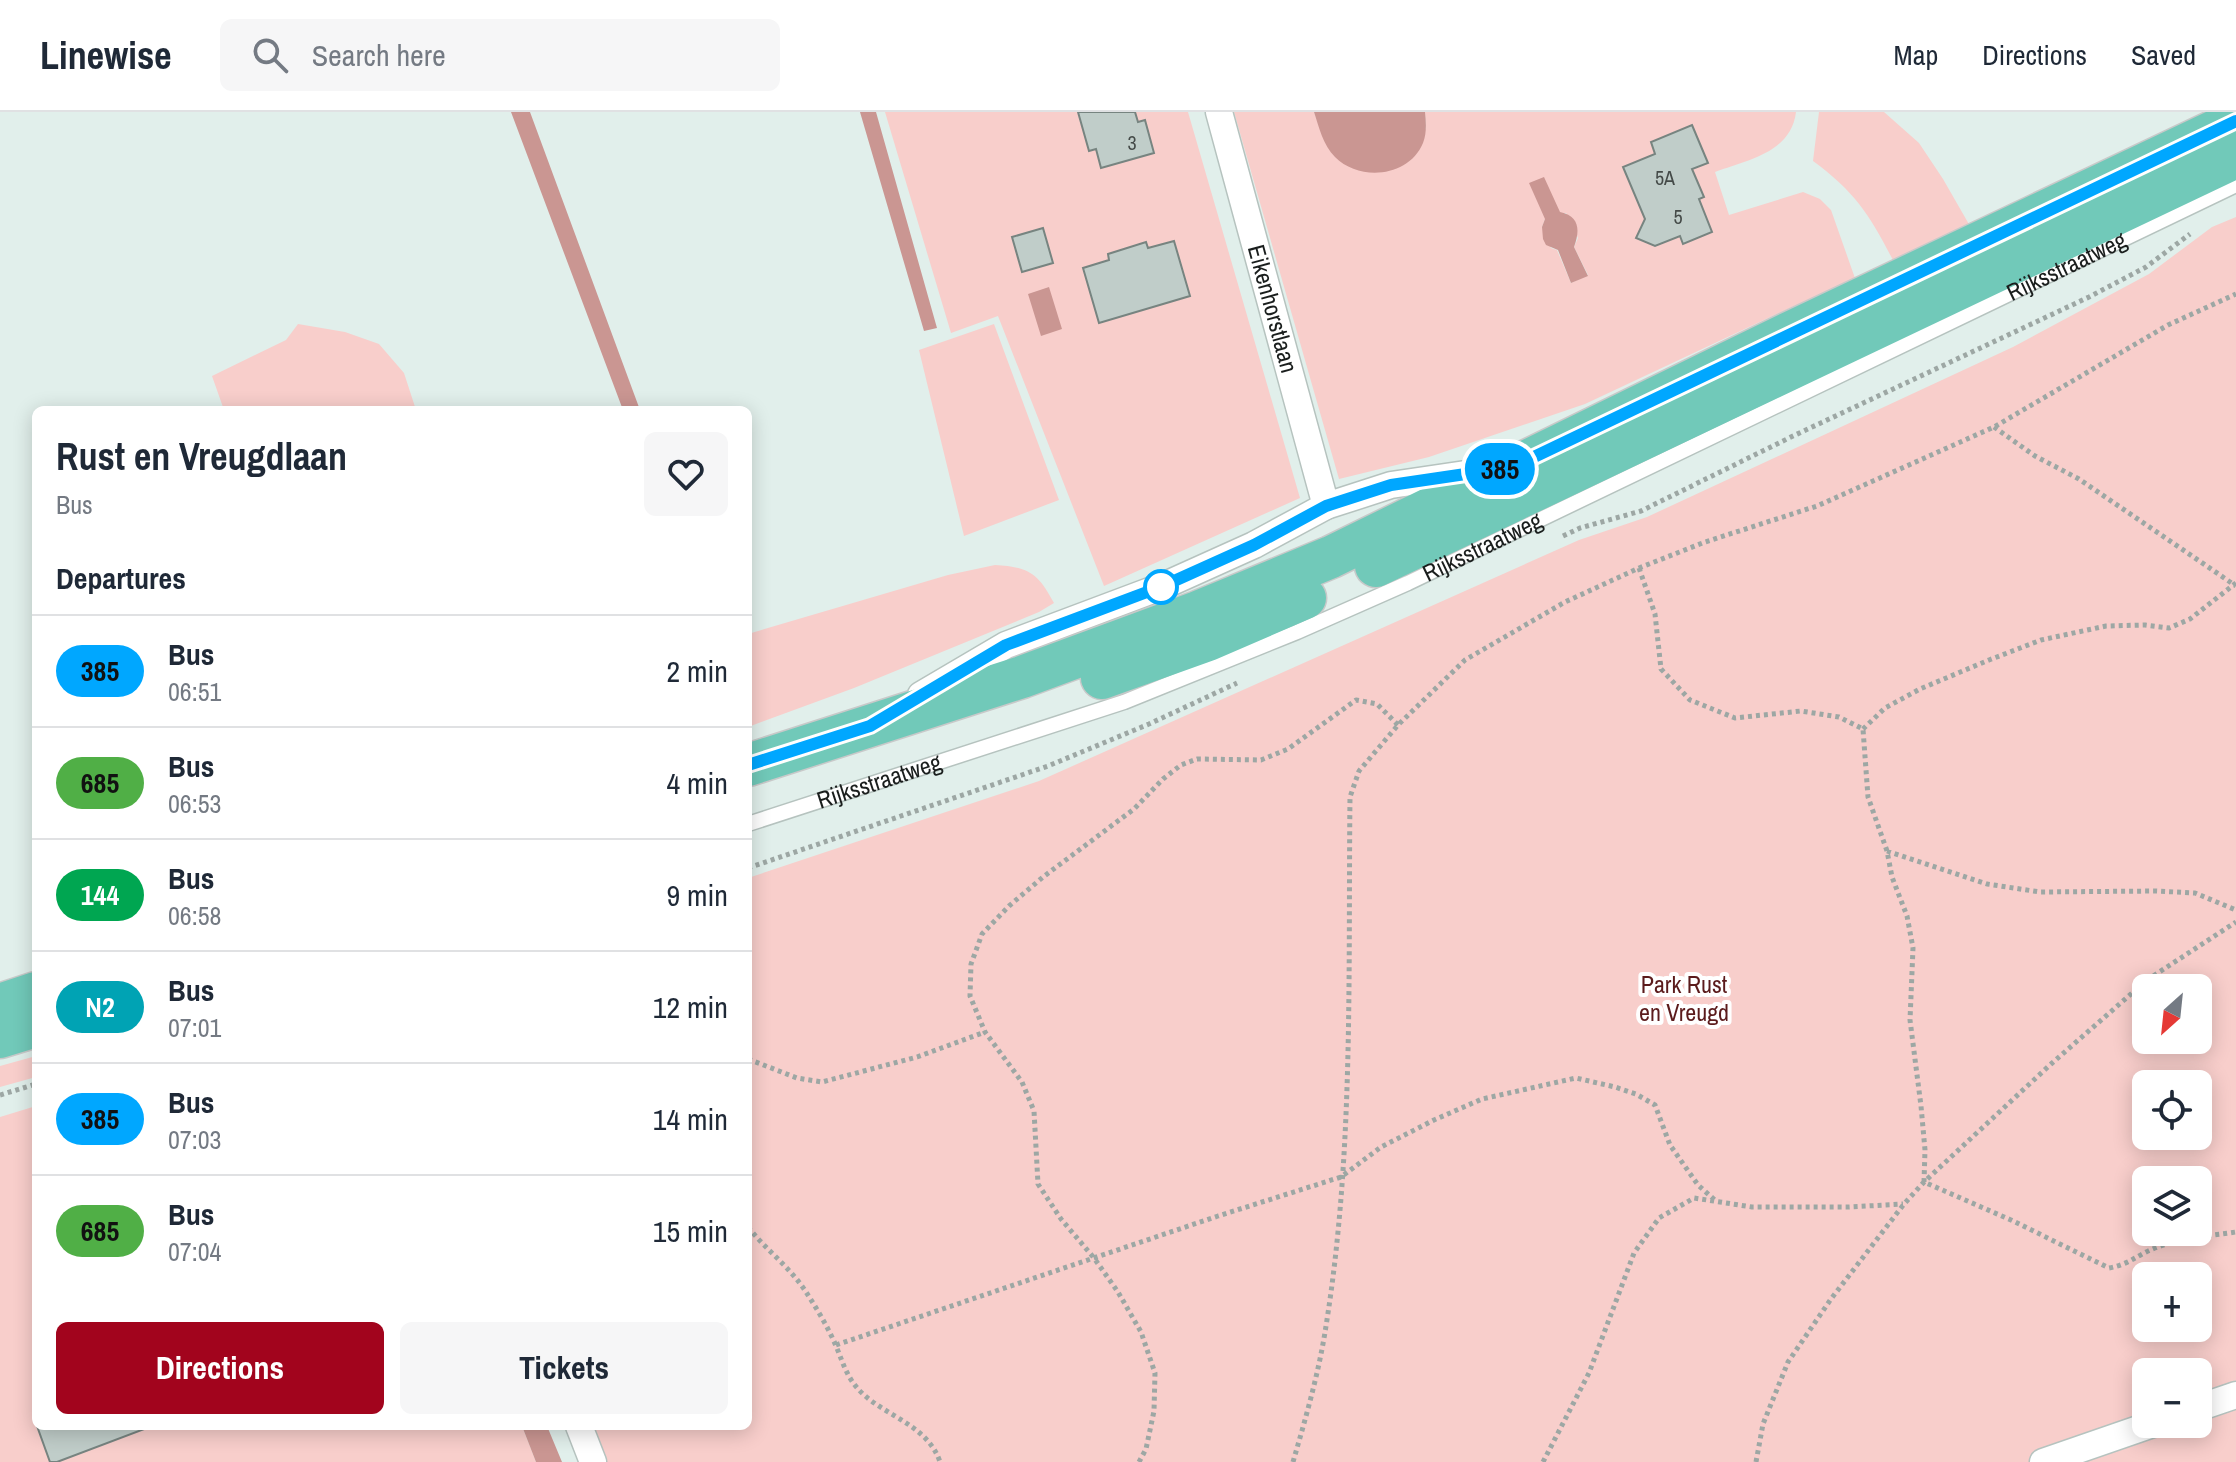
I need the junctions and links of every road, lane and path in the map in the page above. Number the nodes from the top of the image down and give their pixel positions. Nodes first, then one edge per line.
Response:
1 (1219, 112) edge
2 (2236, 121) edge
3 (2236, 157) edge
4 (2236, 185) edge
5 (2236, 294) edge
6 (1994, 427) junction
7 (1513, 467) junction
8 (1326, 506) junction
9 (1639, 568) junction
10 (2235, 585) edge
11 (1398, 725) junction
12 (870, 726) junction
13 (1863, 729) junction
14 (752, 764) edge
15 (752, 793) edge
16 (752, 823) edge
17 (1887, 851) junction
18 (2236, 910) edge
19 (2236, 922) edge
20 (32, 994) edge
21 (0, 1005) edge
22 (32, 1027) edge
23 (985, 1032) junction
24 (0, 1037) edge
25 (752, 1061) edge
26 (32, 1085) edge
27 (0, 1095) edge
28 (1341, 1177) junction
29 (1924, 1182) junction
30 (1717, 1202) junction
31 (1904, 1204) junction
32 (752, 1231) edge
33 (2236, 1232) edge
34 (1094, 1258) junction
35 (836, 1345) junction
36 (2236, 1395) edge
37 (2212, 1403) edge
38 (581, 1430) edge
39 (2132, 1431) edge
40 (593, 1462) edge
41 (940, 1462) edge
42 (1139, 1462) edge
43 (1293, 1462) edge
44 (1543, 1462) edge
45 (1756, 1462) edge
46 (2043, 1462) edge

1 - 8 street, Eikenhorstlaan
2 - 7 main road
3 - 15 main road, Rijksstraatweg
4 - 16 lane, Rijksstraatweg
5 - 6 path
6 - 9 path
6 - 10 path
7 - 8 street
7 - 12 main road
8 - 12 street
9 - 11 path
9 - 13 path
10 - 13 path
11 - 23 path
11 - 28 path
12 - 14 main road
13 - 17 path
17 - 18 path
17 - 29 path
19 - 29 path
20 - 21 main road
22 - 24 main road
23 - 25 path
23 - 34 path
26 - 27 path
28 - 30 path
28 - 34 path
28 - 43 path
29 - 31 path
29 - 33 path
30 - 31 path
30 - 44 path
31 - 45 path
32 - 35 path
34 - 35 path
34 - 42 path
35 - 41 path
36 - 37 street
38 - 40 street
39 - 46 street

